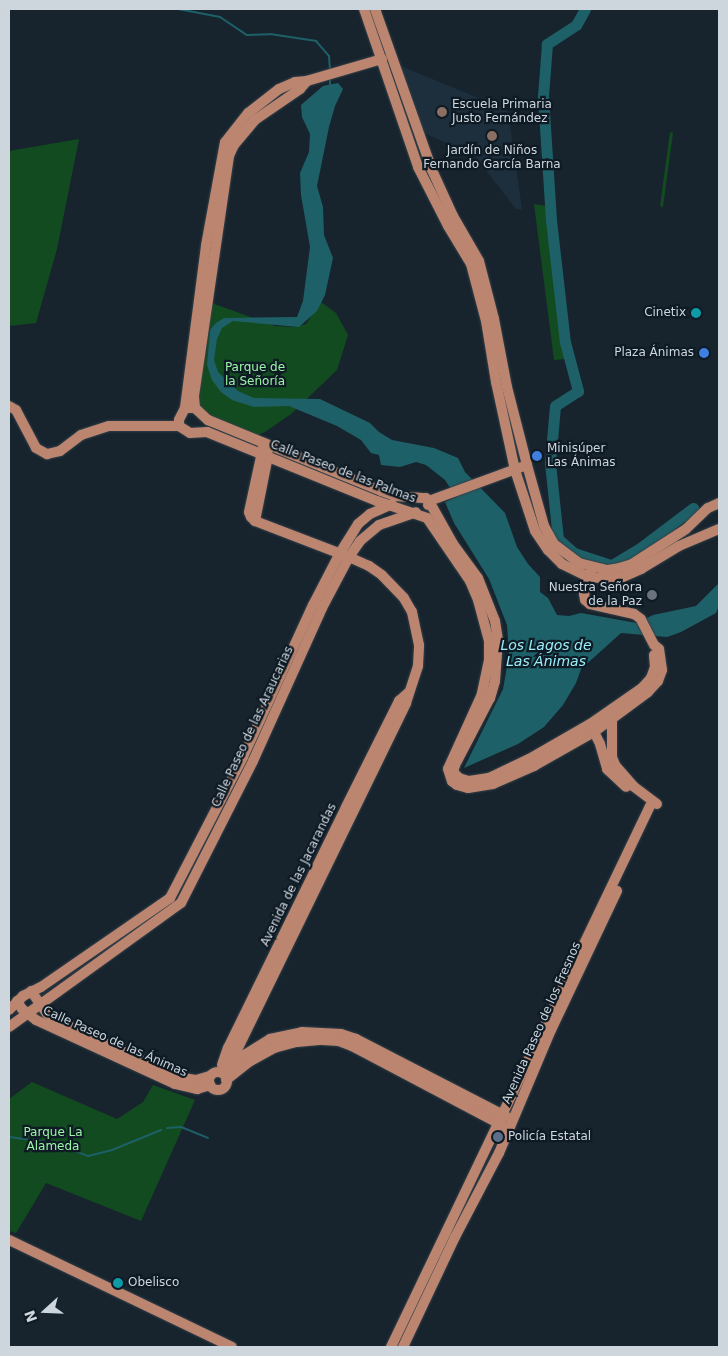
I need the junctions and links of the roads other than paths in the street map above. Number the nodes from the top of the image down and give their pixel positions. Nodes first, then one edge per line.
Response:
1 (364, 9) edge
2 (375, 9) edge
3 (392, 54) junction
4 (382, 59) junction
5 (9, 406) edge
6 (190, 408) junction
7 (179, 426) junction
8 (264, 442) junction
9 (265, 455) junction
10 (527, 465) junction
11 (515, 470) junction
12 (409, 498) junction
13 (429, 500) junction
14 (390, 504) junction
15 (719, 504) edge
16 (719, 508) edge
17 (414, 513) junction
18 (715, 531) edge
19 (344, 555) junction
20 (590, 572) junction
21 (653, 642) junction
22 (408, 693) junction
23 (612, 718) junction
24 (594, 732) junction
25 (654, 805) junction
26 (31, 992) junction
27 (17, 1002) junction
28 (40, 1005) junction
29 (9, 1010) edge
30 (27, 1014) junction
31 (9, 1027) edge
32 (241, 1042) junction
33 (249, 1051) junction
34 (219, 1077) junction
35 (499, 1119) junction
36 (511, 1124) junction
37 (452, 1218) junction
38 (462, 1224) junction
39 (9, 1240) edge
40 (232, 1347) edge
41 (391, 1347) edge
42 (403, 1347) edge

1 - 4 street
2 - 3 street
3 - 4 street
3 - 10 street
4 - 6 street
4 - 11 street
5 - 7 street, Calle Paseo de las Palmas
6 - 7 street
6 - 8 street, Calle Paseo de las Palmas
7 - 9 street, Calle Paseo de las Palmas
8 - 9 street
8 - 12 street, Calle Paseo de las Palmas
9 - 14 street, Calle Paseo de las Palmas
9 - 19 street, Avenida de las Jacarandas
10 - 11 street, Calle Paseo de las Araucarias
10 - 20 street
11 - 13 street, Calle Paseo de las Araucarias
11 - 20 street
12 - 13 street, Calle Paseo de las Palmas
12 - 14 street, Calle Paseo de las Araucarias
13 - 17 street, Calle Paseo de las Araucarias
13 - 21 street, Calle Paseo de las Palmas
14 - 17 street, Calle Paseo de las Palmas
14 - 19 street, Calle Paseo de las Araucarias
15 - 20 street
16 - 18 street
17 - 19 street, Calle Paseo de las Araucarias
17 - 24 street, Calle Paseo de las Palmas
18 - 20 street
19 - 22 street, Avenida de las Jacarandas
19 - 26 street, Calle Paseo de las Araucarias
19 - 28 street, Calle Paseo de las Araucarias
20 - 21 street, Calle Paseo de las Palmas
21 - 23 street, Calle Paseo de las Palmas
22 - 32 street, Avenida de las Jacarandas
22 - 34 street, Avenida de las Jacarandas
23 - 24 street, Calle Paseo de las Palmas
23 - 25 street
24 - 25 street
25 - 35 street, Avenida Paseo de los Fresnos
25 - 36 street, Avenida Paseo de los Fresnos
26 - 27 street, Calle Paseo de las Araucarias
26 - 28 street, Calle Paseo de las Ánimas
27 - 29 street, Calle Paseo de las Araucarias
27 - 30 street, Calle Paseo de las Ánimas
28 - 30 street, Calle Paseo de las Araucarias
28 - 34 street, Calle Paseo de las Ánimas
30 - 31 street, Calle Paseo de las Araucarias
30 - 34 street, Calle Paseo de las Ánimas
32 - 33 street
32 - 34 street, Avenida de las Jacarandas
33 - 34 street
33 - 35 street
34 - 35 street
35 - 36 street
35 - 37 street, Avenida Paseo de los Fresnos
36 - 38 street, Avenida Paseo de los Fresnos
37 - 38 street
37 - 41 street, Avenida Paseo de los Fresnos
38 - 42 street, Avenida Paseo de los Fresnos
39 - 40 street

